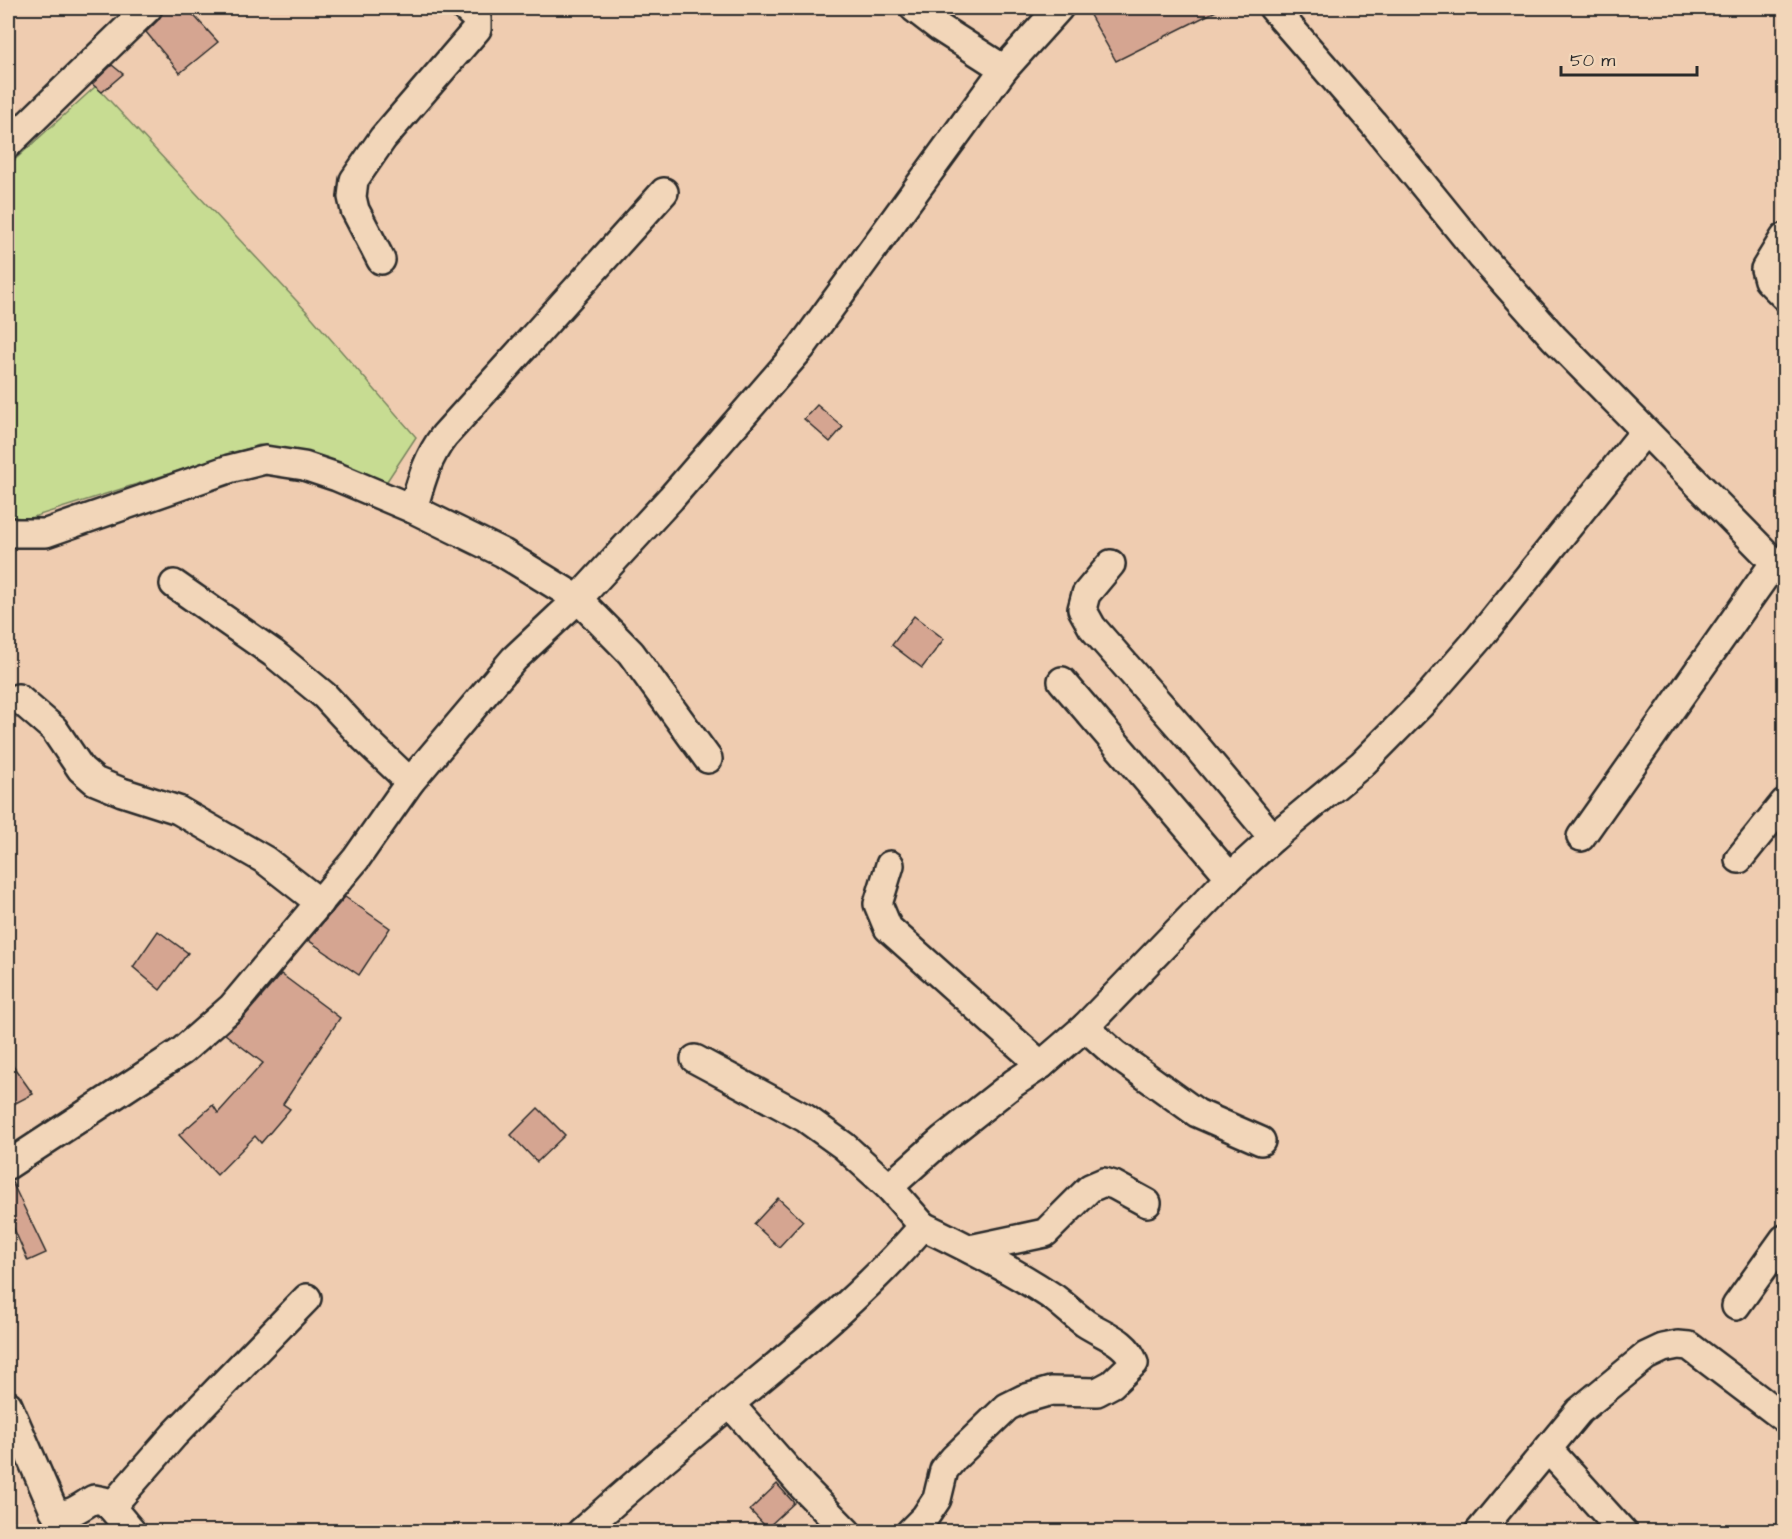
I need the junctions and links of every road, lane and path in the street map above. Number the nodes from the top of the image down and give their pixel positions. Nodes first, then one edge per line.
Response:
1 (148, 8) edge
2 (465, 8) edge
3 (914, 8) edge
4 (1059, 8) edge
5 (1273, 8) edge
6 (1004, 69) junction
7 (8, 144) edge
8 (664, 192) dead end
9 (1785, 237) edge
10 (381, 260) dead end
11 (1785, 296) edge
12 (1645, 431) junction
13 (413, 509) junction
14 (8, 531) edge
15 (1111, 564) dead end
16 (1781, 565) edge
17 (174, 584) dead end
18 (578, 599) junction
19 (1062, 681) dead end
20 (18, 698) dead end
21 (708, 759) dead end
22 (410, 782) junction
23 (1785, 803) edge
24 (1581, 837) dead end
25 (1273, 838) junction
26 (1739, 859) dead end
27 (890, 865) dead end
28 (1230, 877) junction
29 (320, 903) junction
30 (1084, 1027) junction
31 (695, 1059) dead end
32 (1041, 1065) junction
33 (1261, 1142) dead end
34 (8, 1165) edge
35 (889, 1187) junction
36 (1147, 1203) dead end
37 (922, 1226) junction
38 (1785, 1239) edge
39 (970, 1249) junction
40 (307, 1298) dead end
41 (1736, 1306) dead end
42 (730, 1404) junction
43 (8, 1405) edge
44 (1785, 1418) edge
45 (1548, 1449) junction
46 (111, 1508) junction
47 (1612, 1528) edge
48 (132, 1532) edge
49 (581, 1532) edge
50 (848, 1532) edge
51 (910, 1532) edge
52 (1479, 1532) edge

1 - 7 street
2 - 10 street
3 - 6 street
4 - 6 street
5 - 12 street
6 - 18 street
8 - 13 street
9 - 11 street
12 - 16 street
12 - 25 street
13 - 14 street
13 - 18 street
15 - 25 street
16 - 24 street
17 - 22 street
18 - 21 street
18 - 22 street
19 - 28 street
20 - 29 street
22 - 29 street
23 - 26 street
25 - 28 street
27 - 32 street
28 - 30 street
29 - 34 street
30 - 32 street
30 - 33 street
31 - 35 street
32 - 35 street
35 - 37 street
36 - 39 street
37 - 39 street
37 - 42 street
38 - 41 street
39 - 51 street
40 - 46 street
42 - 49 street
42 - 50 street
43 - 46 street
44 - 45 street
45 - 47 street
45 - 52 street
46 - 48 street

